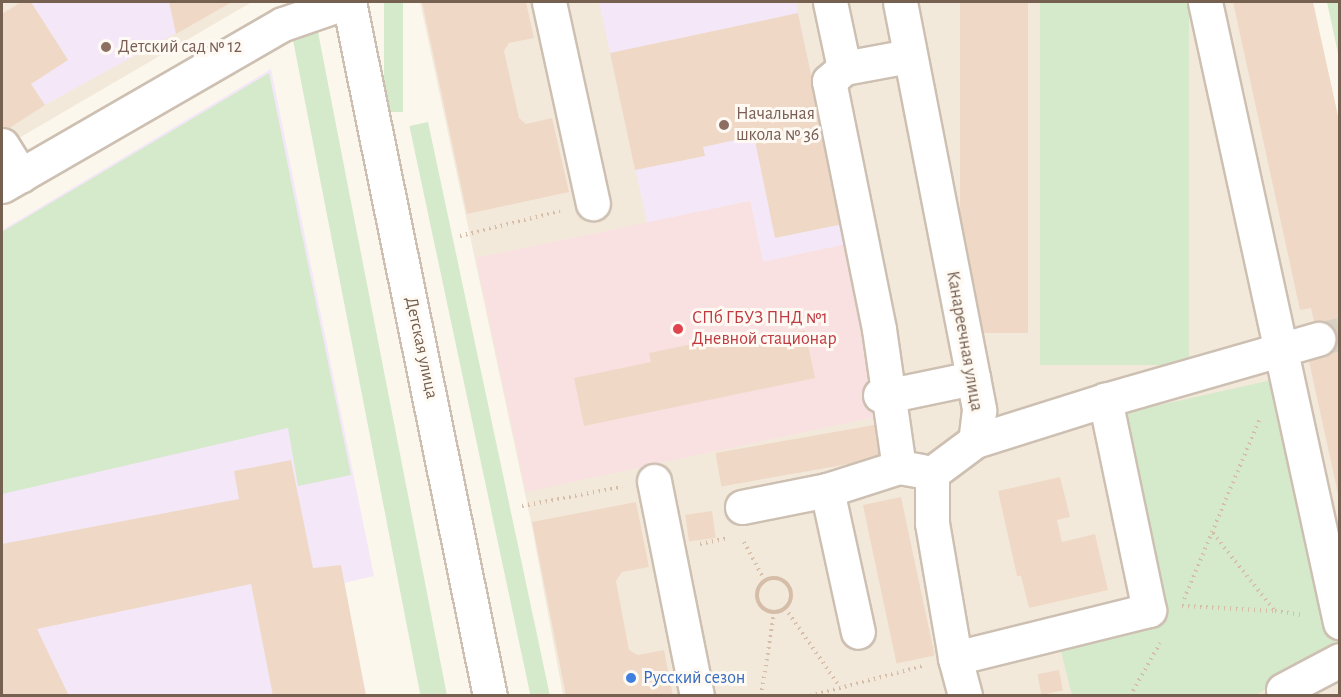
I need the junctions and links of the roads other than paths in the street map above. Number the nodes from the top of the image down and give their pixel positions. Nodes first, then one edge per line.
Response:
1 (348, 2) edge
2 (549, 2) edge
3 (830, 2) edge
4 (900, 2) edge
5 (1205, 2) edge
6 (909, 56) junction
7 (844, 68) junction
8 (2, 145) edge
9 (11, 181) edge
10 (593, 203) road end
11 (1318, 339) tunnel mouth
12 (1281, 358) junction
13 (973, 378) junction
14 (885, 395) junction
15 (1105, 400) junction
16 (975, 441) junction
17 (899, 468) junction
18 (932, 473) junction
19 (654, 481) road end
20 (826, 490) junction
21 (741, 521) road end
22 (1339, 622) edge
23 (858, 632) dead end
24 (955, 658) junction
25 (1340, 660) edge
26 (1283, 690) dead end
27 (490, 696) edge
28 (697, 696) edge
29 (965, 696) edge

1 - 9 street
1 - 27 street, Детская улица
2 - 10 street
3 - 7 street
4 - 6 street, Канареечная улица
5 - 12 street
6 - 7 street
6 - 13 street, Канареечная улица
7 - 14 street
8 - 9 street
11 - 12 street
12 - 15 street
12 - 22 street
13 - 14 street
13 - 16 street, Канареечная улица
14 - 17 street
15 - 16 street
15 - 24 street
16 - 18 street
17 - 18 street
17 - 20 street
18 - 24 street
19 - 28 street
20 - 21 street
20 - 23 street
24 - 29 street
25 - 26 street

